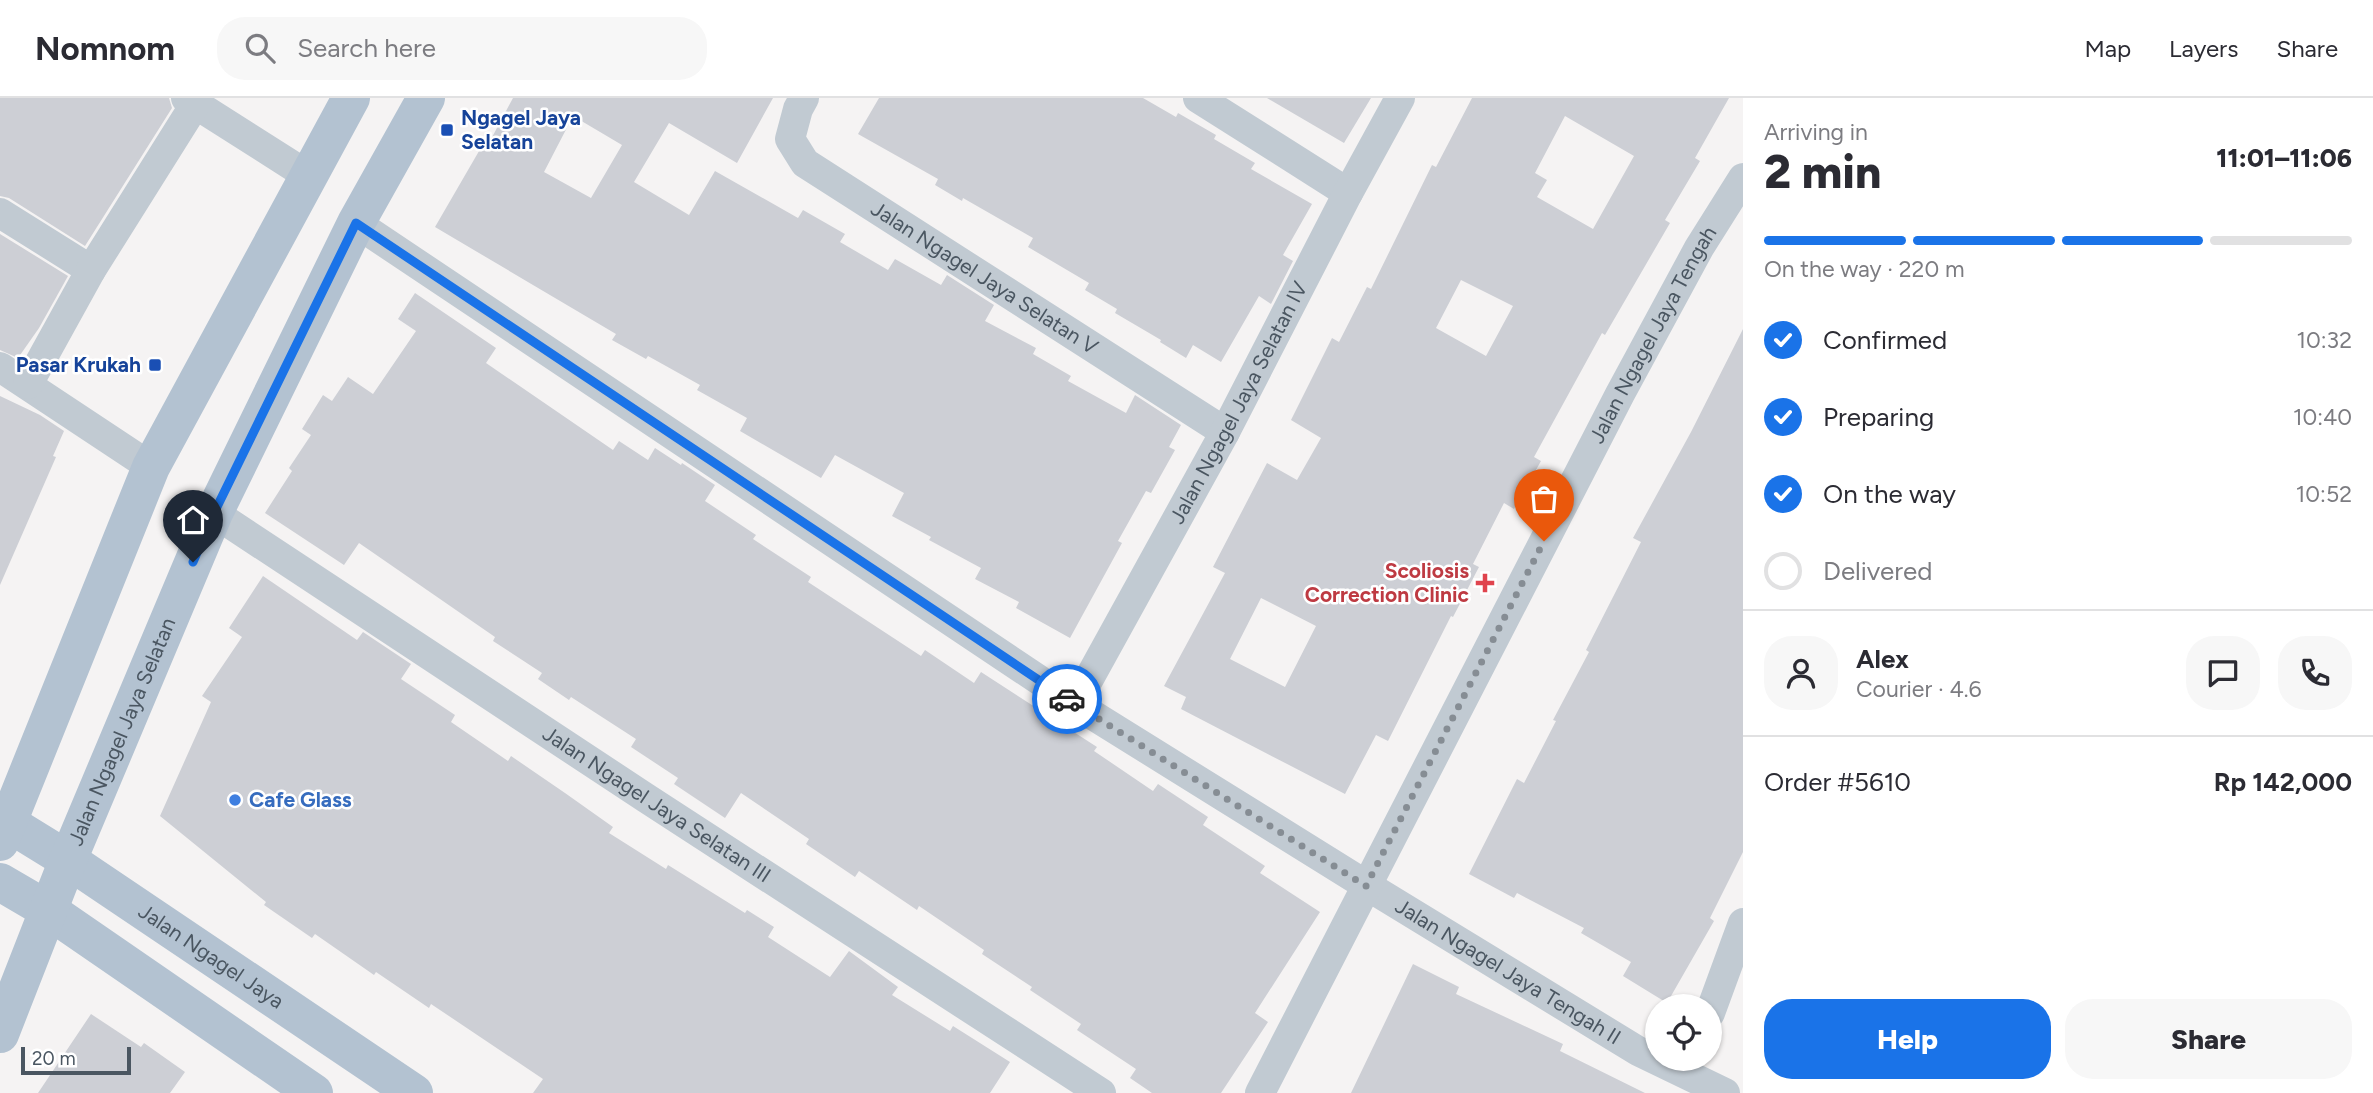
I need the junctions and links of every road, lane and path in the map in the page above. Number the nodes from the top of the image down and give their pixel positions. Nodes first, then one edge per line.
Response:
1 (351, 98) edge
2 (426, 98) edge
3 (804, 98) edge
4 (1198, 98) edge
5 (1400, 98) edge
6 (194, 100) edge
7 (307, 175) junction
8 (1743, 178) edge
9 (1348, 193) junction
10 (0, 213) edge
11 (356, 223) junction
12 (91, 271) junction
13 (0, 367) edge
14 (28, 384) junction
15 (1226, 432) junction
16 (151, 467) junction
17 (214, 513) junction
18 (1074, 704) junction
19 (4, 832) edge
20 (68, 860) junction
21 (0, 882) edge
22 (1366, 886) junction
23 (48, 911) junction
24 (1743, 923) edge
25 (1717, 994) edge
26 (0, 1034) edge
27 (1645, 1053) edge
28 (1695, 1071) edge
29 (314, 1093) edge
30 (414, 1093) edge
31 (1101, 1093) edge
32 (1260, 1093) edge
33 (1725, 1093) edge

1 - 7 main road
2 - 11 main road, Jalan Ngagel Jaya Selatan
3 - 15 street, Jalan Ngagel Jaya Selatan V
4 - 9 street
5 - 9 street, Jalan Ngagel Jaya Selatan IV
6 - 7 street
6 - 12 street
7 - 16 main road
8 - 22 street, Jalan Ngagel Jaya Tengah
9 - 15 street, Jalan Ngagel Jaya Selatan IV
10 - 12 street
11 - 17 main road, Jalan Ngagel Jaya Selatan
11 - 18 street, Jalan Ngagel Jaya Tengah II
12 - 14 street
13 - 14 street
14 - 16 street
15 - 18 street, Jalan Ngagel Jaya Selatan IV
16 - 19 main road
17 - 20 main road, Jalan Ngagel Jaya Selatan
17 - 31 street, Jalan Ngagel Jaya Selatan III
18 - 22 street, Jalan Ngagel Jaya Tengah II
19 - 20 main road, Jalan Ngagel Jaya
20 - 23 main road, Jalan Ngagel Jaya Selatan
20 - 30 main road, Jalan Ngagel Jaya
21 - 23 main road
22 - 27 street, Jalan Ngagel Jaya Tengah II
22 - 32 street, Jalan Ngagel Jaya Tengah
23 - 26 main road, Jalan Ngagel Jaya Selatan
23 - 29 main road
24 - 25 street
28 - 33 street, Jalan Ngagel Jaya Tengah II

